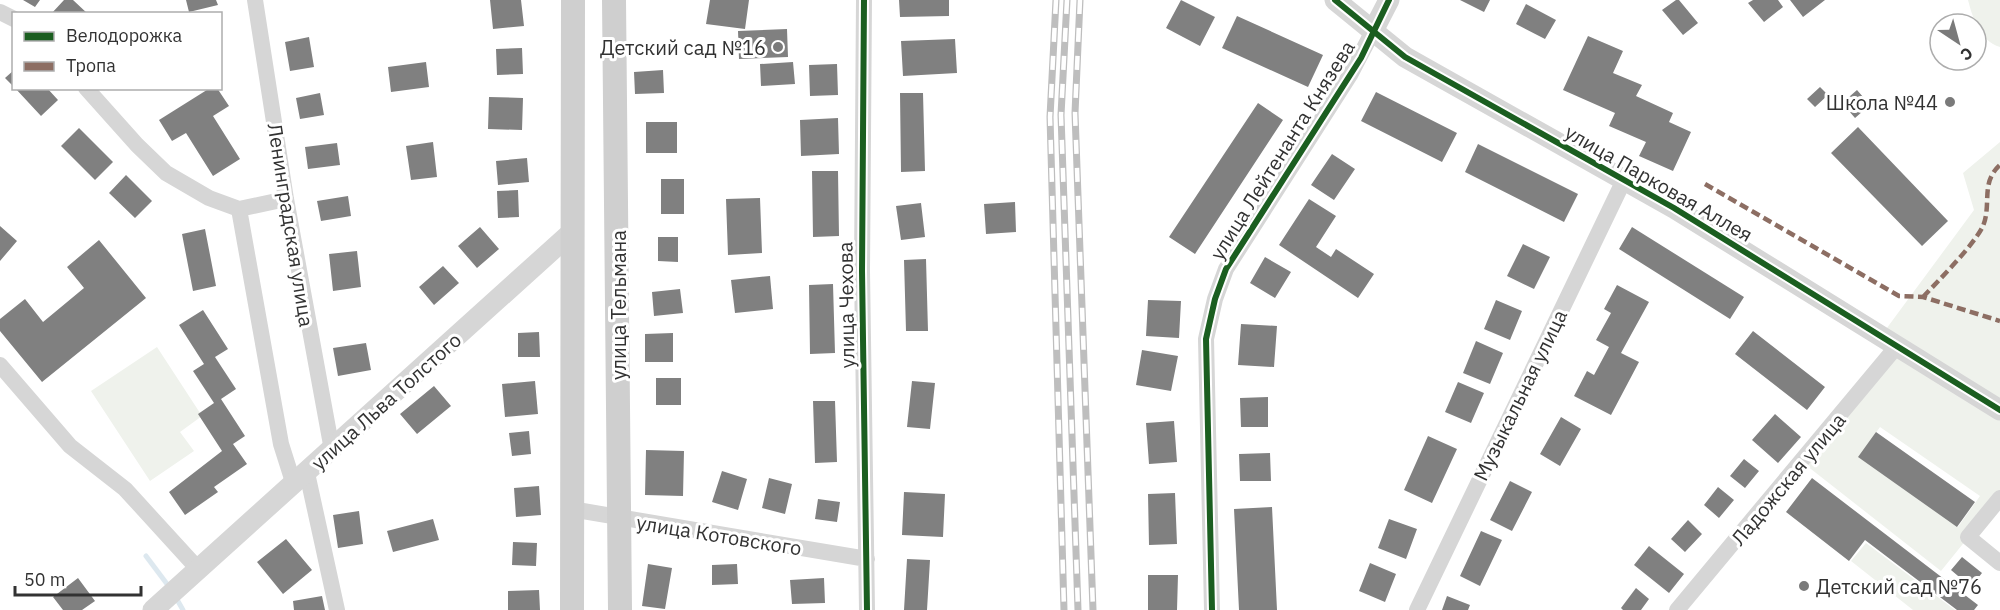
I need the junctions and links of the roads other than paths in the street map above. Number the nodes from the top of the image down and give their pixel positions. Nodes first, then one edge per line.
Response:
1 (255, 0) edge
2 (573, 0) edge
3 (614, 0) edge
4 (864, 0) edge
5 (1335, 0) edge
6 (1389, 0) edge
7 (1373, 31) junction
8 (88, 90) edge
9 (1624, 180) junction
10 (286, 199) junction
11 (239, 209) junction
12 (572, 232) junction
13 (1897, 346) junction
14 (0, 365) edge
15 (2000, 410) edge
16 (332, 450) junction
17 (300, 479) junction
18 (2000, 498) edge
19 (571, 510) junction
20 (619, 518) junction
21 (867, 559) junction
22 (2000, 563) edge
23 (192, 576) junction
24 (157, 607) edge
25 (337, 610) edge
26 (572, 610) edge
27 (620, 610) edge
28 (867, 610) edge
29 (1212, 610) edge
30 (1417, 610) edge
31 (1677, 610) edge

1 - 10 street, Ленинградская улица
2 - 12 main road
3 - 20 main road, улица Тельмана
4 - 21 street, улица Чехова
5 - 7 street, улица Парковая Аллея
6 - 7 street
7 - 9 street, улица Парковая Аллея
7 - 29 street, улица Лейтенанта Князева
8 - 11 street
9 - 13 street, улица Парковая Аллея
9 - 30 street, Музыкальная улица
10 - 11 street
10 - 16 street, Ленинградская улица
11 - 17 street
12 - 16 street, улица Льва Толстого
12 - 19 main road
13 - 15 street, улица Парковая Аллея
13 - 31 street, Ладожская улица
14 - 23 street
16 - 17 street, улица Льва Толстого
17 - 23 street, улица Льва Толстого
17 - 25 street
18 - 22 street
19 - 20 street, улица Котовского
19 - 26 main road
20 - 21 street, улица Котовского
20 - 27 main road, улица Тельмана
21 - 28 street, улица Чехова
23 - 24 street, улица Льва Толстого

